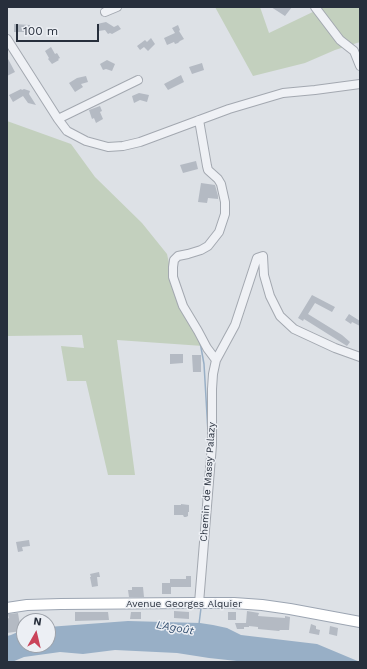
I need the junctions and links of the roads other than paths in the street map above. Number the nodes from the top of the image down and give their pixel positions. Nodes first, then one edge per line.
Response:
1 (117, 7) edge
2 (315, 7) edge
3 (106, 12) dead end
4 (7, 39) edge
5 (360, 65) edge
6 (138, 80) dead end
7 (360, 84) edge
8 (58, 119) junction
9 (199, 120) junction
10 (360, 357) edge
11 (216, 360) junction
12 (199, 603) junction
13 (7, 608) edge
14 (360, 622) edge

1 - 3 street
2 - 5 street
4 - 8 street
6 - 8 street
7 - 9 street
8 - 9 street
9 - 11 street
10 - 11 street, Chemin de Massy Palazy
11 - 12 street, Chemin de Massy Palazy
12 - 13 main road, Avenue Georges Alquier
12 - 14 main road, Avenue Georges Alquier

